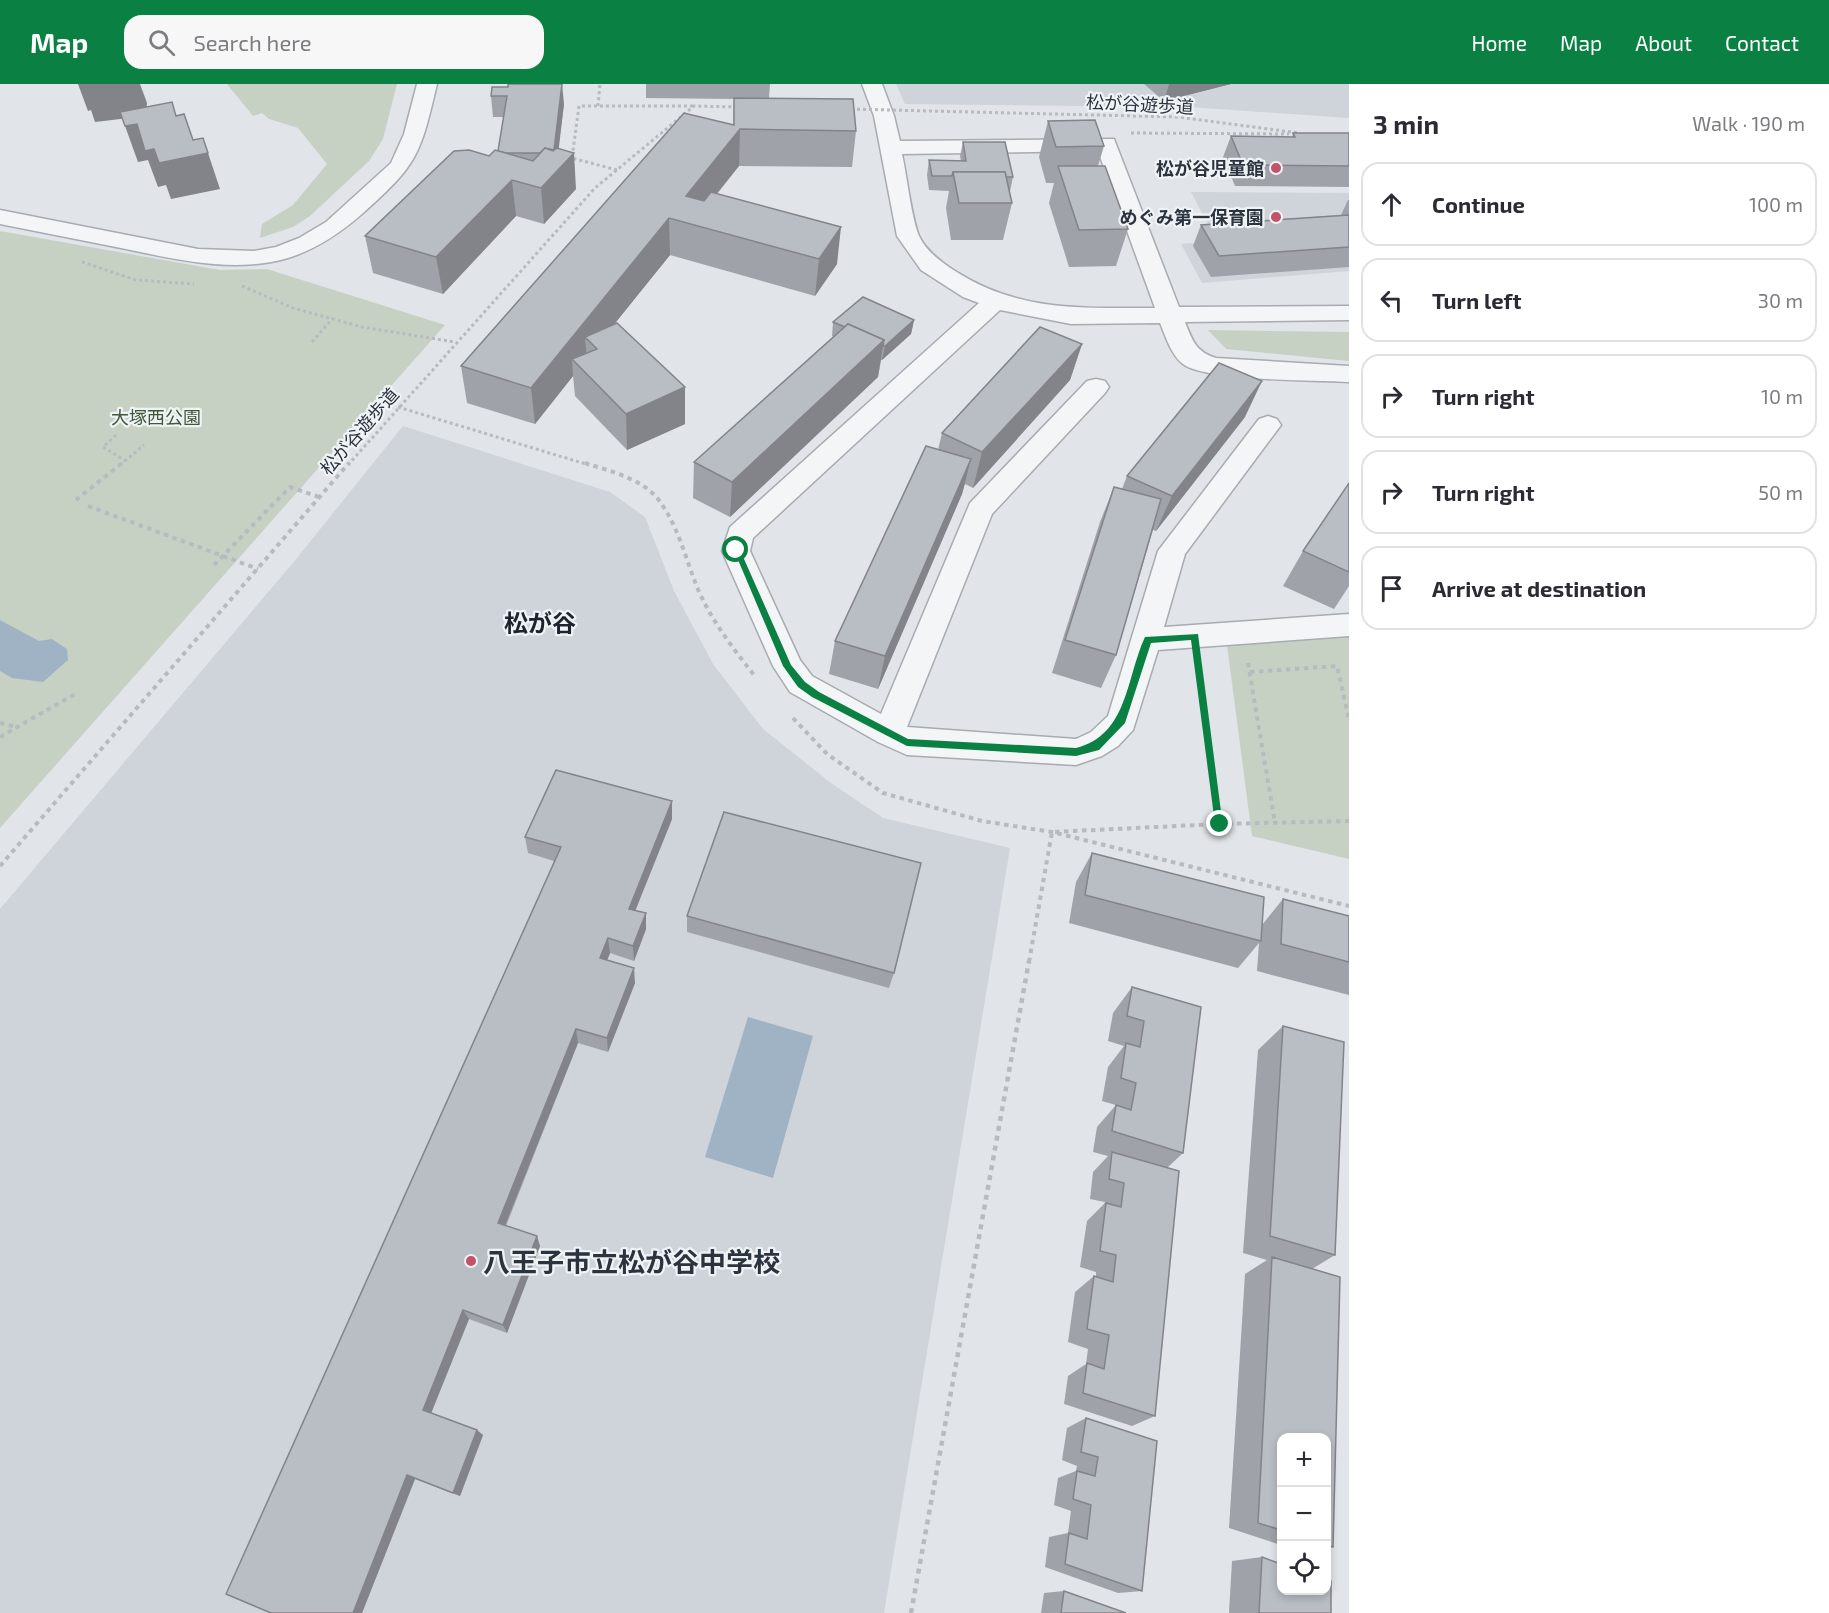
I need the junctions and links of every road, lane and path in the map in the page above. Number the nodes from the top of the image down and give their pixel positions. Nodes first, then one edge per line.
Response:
1 (427, 84) edge
2 (600, 84) edge
3 (872, 84) edge
4 (598, 106) junction
5 (694, 106) junction
6 (748, 107) edge
7 (848, 109) edge
8 (1305, 134) edge
9 (891, 148) junction
10 (617, 170) junction
11 (0, 217) edge
12 (81, 262) dead end
13 (201, 283) dead end
14 (236, 283) dead end
15 (995, 301) junction
16 (1349, 314) edge
17 (1168, 315) junction
18 (333, 318) junction
19 (312, 342) dead end
20 (455, 342) junction
21 (1349, 374) edge
22 (1096, 387) dead end
23 (1268, 425) dead end
24 (117, 435) dead end
25 (144, 445) dead end
26 (126, 461) junction
27 (319, 497) junction
28 (76, 500) dead end
29 (88, 506) dead end
30 (224, 556) junction
31 (214, 565) dead end
32 (258, 569) junction
33 (1349, 625) edge
34 (1195, 636) junction
35 (1148, 639) junction
36 (1247, 656) dead end
37 (1250, 672) junction
38 (75, 694) dead end
39 (1346, 698) edge
40 (1349, 719) edge
41 (0, 723) edge
42 (16, 727) junction
43 (889, 733) junction
44 (0, 737) edge
45 (1349, 821) edge
46 (1275, 823) junction
47 (1220, 824) junction
48 (0, 866) edge
49 (911, 1613) edge

1 - 11 street
2 - 4 path
3 - 9 street
4 - 5 path
4 - 10 path
5 - 6 path
5 - 10 path, 松が谷遊歩道
7 - 8 path, 松が谷遊歩道, bridge
9 - 15 street
9 - 17 street
10 - 20 path, 松が谷遊歩道
12 - 13 path
14 - 18 path
15 - 17 street
15 - 43 street
16 - 17 street
17 - 21 street
18 - 19 path
18 - 20 path
20 - 27 path, 松が谷遊歩道
22 - 43 street
23 - 35 street
24 - 26 path
25 - 26 path
26 - 28 path
27 - 30 path
27 - 32 path, 松が谷遊歩道
29 - 30 path
30 - 31 path
30 - 32 path
32 - 48 path, 松が谷遊歩道
33 - 34 street
34 - 35 street
34 - 47 path
35 - 43 street
36 - 37 path
37 - 39 path
37 - 46 path
38 - 42 path
39 - 40 path
41 - 42 path
42 - 44 path
45 - 46 path
46 - 47 path
47 - 49 path

